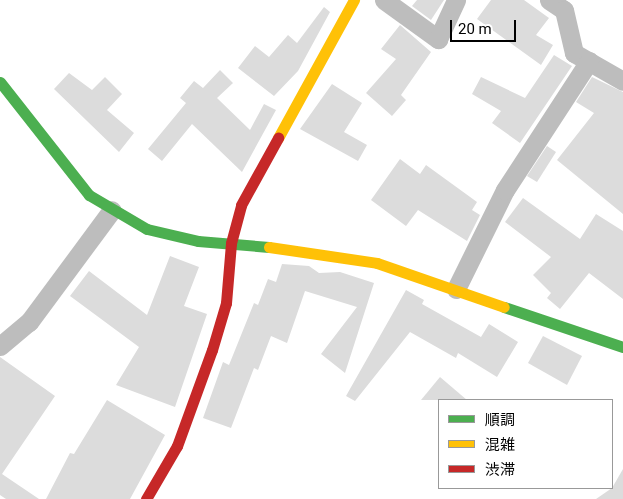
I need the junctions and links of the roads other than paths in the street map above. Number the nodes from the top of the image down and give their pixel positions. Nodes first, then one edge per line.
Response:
1 (354, 0) edge
2 (384, 0) edge
3 (456, 0) edge
4 (549, 0) edge
5 (589, 61) junction
6 (623, 81) edge
7 (0, 82) edge
8 (112, 210) junction
9 (231, 243) junction
10 (456, 289) junction
11 (0, 346) edge
12 (623, 347) edge
13 (146, 499) edge

1 - 9 street
2 - 3 street
4 - 5 street
5 - 6 street
5 - 10 street
7 - 8 street
8 - 9 street
8 - 11 street
9 - 10 street
9 - 13 street
10 - 12 street

